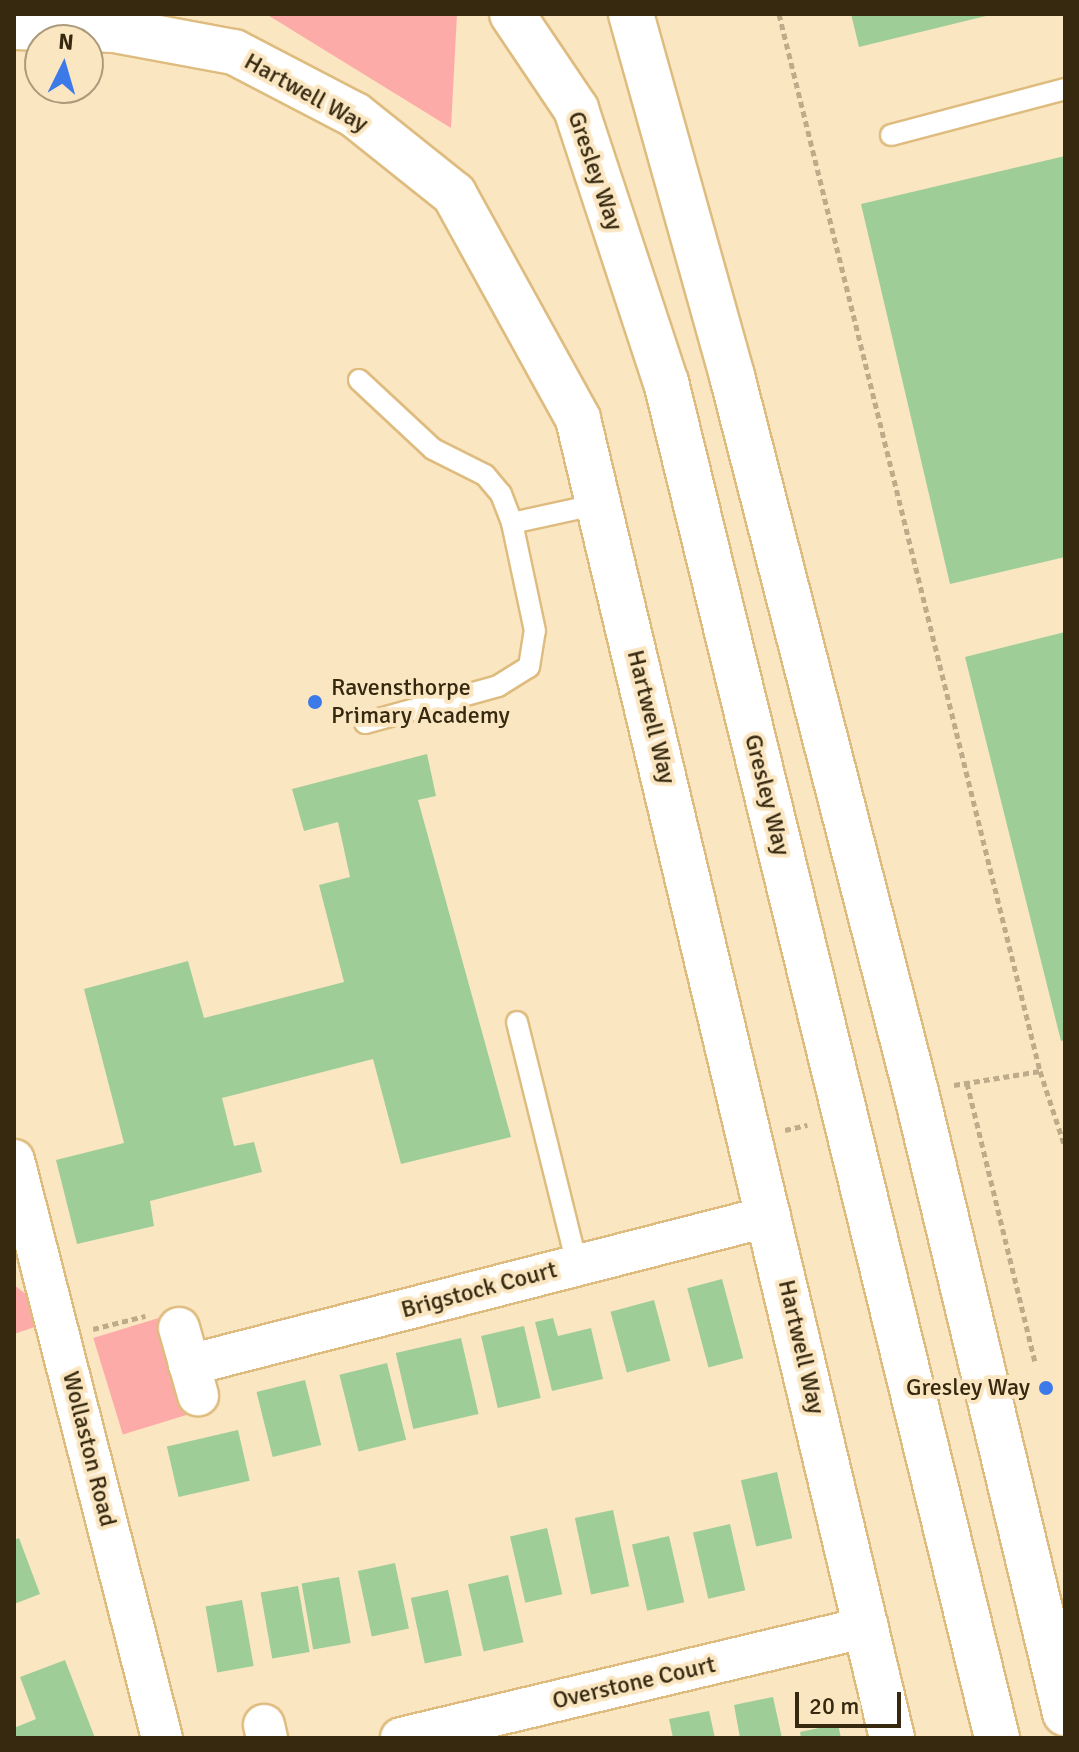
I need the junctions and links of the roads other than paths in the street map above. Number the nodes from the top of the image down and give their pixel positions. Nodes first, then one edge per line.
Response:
1 (512, 14) edge
2 (631, 14) edge
3 (14, 27) edge
4 (1065, 89) edge
5 (891, 135) dead end
6 (359, 380) dead end
7 (599, 504) junction
8 (512, 523) junction
9 (365, 723) dead end
10 (517, 1022) dead end
11 (14, 1160) edge
12 (770, 1216) junction
13 (26, 1252) edge
14 (577, 1264) junction
15 (189, 1363) road end
16 (868, 1627) junction
17 (1065, 1713) edge
18 (162, 1738) edge
19 (401, 1738) edge
20 (892, 1738) edge
21 (997, 1738) edge

1 - 21 street, Gresley Way
2 - 17 street
3 - 7 street, Hartwell Way
4 - 5 lane
6 - 8 lane
7 - 8 lane
7 - 12 street, Hartwell Way
8 - 9 lane
10 - 14 lane
11 - 13 street, Wollaston Road
12 - 14 street, Brigstock Court
12 - 16 street, Hartwell Way
13 - 18 street, Wollaston Road
14 - 15 street, Brigstock Court
16 - 19 street, Overstone Court
16 - 20 street, Hartwell Way

